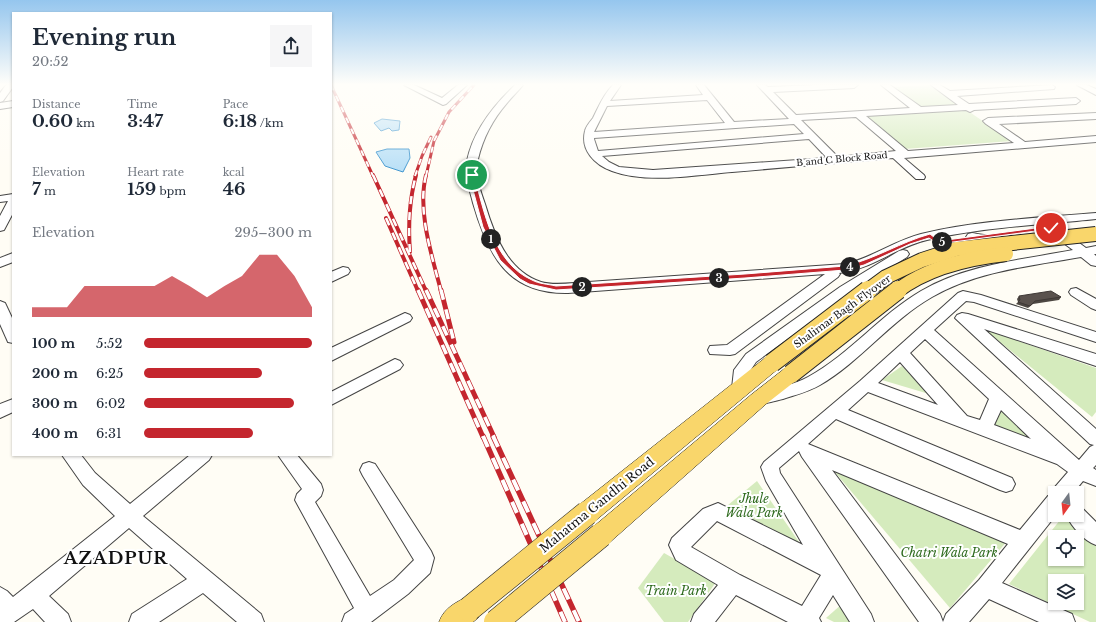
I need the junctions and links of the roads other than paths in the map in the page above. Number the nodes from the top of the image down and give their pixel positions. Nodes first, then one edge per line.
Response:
1 (494, 114) edge
2 (598, 114) edge
3 (723, 114) edge
4 (789, 114) edge
5 (858, 114) joint
6 (977, 114) edge
7 (1096, 116) edge
8 (795, 120) junction
9 (989, 122) junction
10 (732, 126) junction
11 (589, 135) junction
12 (812, 136) junction
13 (1096, 139) edge
14 (1022, 144) junction
15 (593, 154) junction
16 (894, 154) junction
17 (905, 154) junction
18 (834, 159) junction
19 (920, 177) dead end
20 (12, 196) edge
21 (0, 199) edge
22 (12, 204) edge
23 (1096, 216) edge
24 (1096, 224) edge
25 (0, 227) edge
26 (1058, 227) junction
27 (1096, 234) edge
28 (972, 237) junction
29 (934, 239) junction
30 (1094, 252) edge
31 (12, 257) edge
32 (0, 263) edge
33 (1011, 265) junction
34 (344, 271) dead end
35 (831, 272) junction
36 (332, 277) edge
37 (845, 290) junction
38 (1076, 292) dead end
39 (1096, 305) edge
40 (0, 306) edge
41 (946, 313) junction
42 (405, 318) dead end
43 (962, 318) junction
44 (926, 331) junction
45 (12, 336) edge
46 (1096, 337) edge
47 (715, 350) dead end
48 (901, 353) junction
49 (332, 354) edge
50 (1096, 360) edge
51 (395, 365) dead end
52 (866, 386) junction
53 (740, 388) junction
54 (332, 398) edge
55 (998, 398) junction
56 (759, 399) junction
57 (12, 406) edge
58 (0, 411) edge
59 (836, 412) junction
60 (962, 421) junction
61 (984, 429) junction
62 (1096, 439) edge
63 (804, 446) junction
64 (1096, 452) edge
65 (72, 456) edge
66 (202, 456) edge
67 (288, 456) edge
68 (1063, 458) junction
69 (370, 470) dead end
70 (1088, 475) edge
71 (1006, 484) dead end
72 (1072, 486) edge
73 (1048, 511) edge
74 (129, 516) junction
75 (1083, 522) edge
76 (1096, 536) edge
77 (1024, 541) junction
78 (831, 572) junction
79 (204, 580) junction
80 (733, 582) junction
81 (986, 587) junction
82 (34, 595) junction
83 (4, 609) edge
84 (360, 616) edge
85 (808, 621) edge
86 (60, 622) edge
87 (140, 622) edge
88 (254, 622) edge
89 (452, 622) edge
90 (496, 622) edge
91 (702, 622) edge
92 (863, 622) edge
93 (932, 622) edge
94 (954, 622) edge
95 (1064, 622) edge

1 - 35 street
2 - 11 street
3 - 10 street
4 - 8 street
5 - 8 street
5 - 17 street
6 - 9 street
7 - 9 street
8 - 10 street
8 - 12 street
9 - 14 street
10 - 11 street
11 - 15 street
12 - 15 street
12 - 18 street
13 - 14 street, B and C Block Road
14 - 17 street, B and C Block Road
15 - 18 street, B and C Block Road
16 - 17 street, B and C Block Road
16 - 18 street, B and C Block Road
16 - 19 street
20 - 21 street
22 - 25 street
23 - 29 street
24 - 26 street
26 - 28 street
26 - 30 street
27 - 53 main road, Shalimar Bagh Flyover, bridge
28 - 29 street
28 - 33 street
29 - 35 street
29 - 37 street
30 - 33 street
30 - 56 main road, Shalimar Bagh Flyover, bridge
31 - 32 street
33 - 56 street
34 - 36 street
35 - 37 street
35 - 47 street
37 - 53 street
38 - 39 street
40 - 45 street
41 - 43 street
41 - 44 street
41 - 46 street
42 - 49 street
43 - 50 street
43 - 62 street
44 - 48 street
44 - 55 street
48 - 52 street
48 - 60 street
51 - 54 street
52 - 59 street
52 - 60 street
53 - 89 main road, Mahatma Gandhi Road, bridge
55 - 61 street
55 - 68 street
56 - 90 main road, bridge
57 - 58 street
59 - 63 street
59 - 71 street
60 - 61 street
61 - 68 street
63 - 77 street
63 - 78 street
63 - 93 street
64 - 70 street
65 - 74 street
66 - 74 street
67 - 84 street
68 - 70 street
69 - 84 street
70 - 72 street
73 - 77 street
74 - 79 street
74 - 82 street
75 - 76 street
77 - 81 street
78 - 80 street
78 - 85 street
78 - 92 street
79 - 87 street
79 - 88 street
80 - 85 street
80 - 91 street
81 - 94 street
81 - 95 street
82 - 83 street
82 - 86 street

